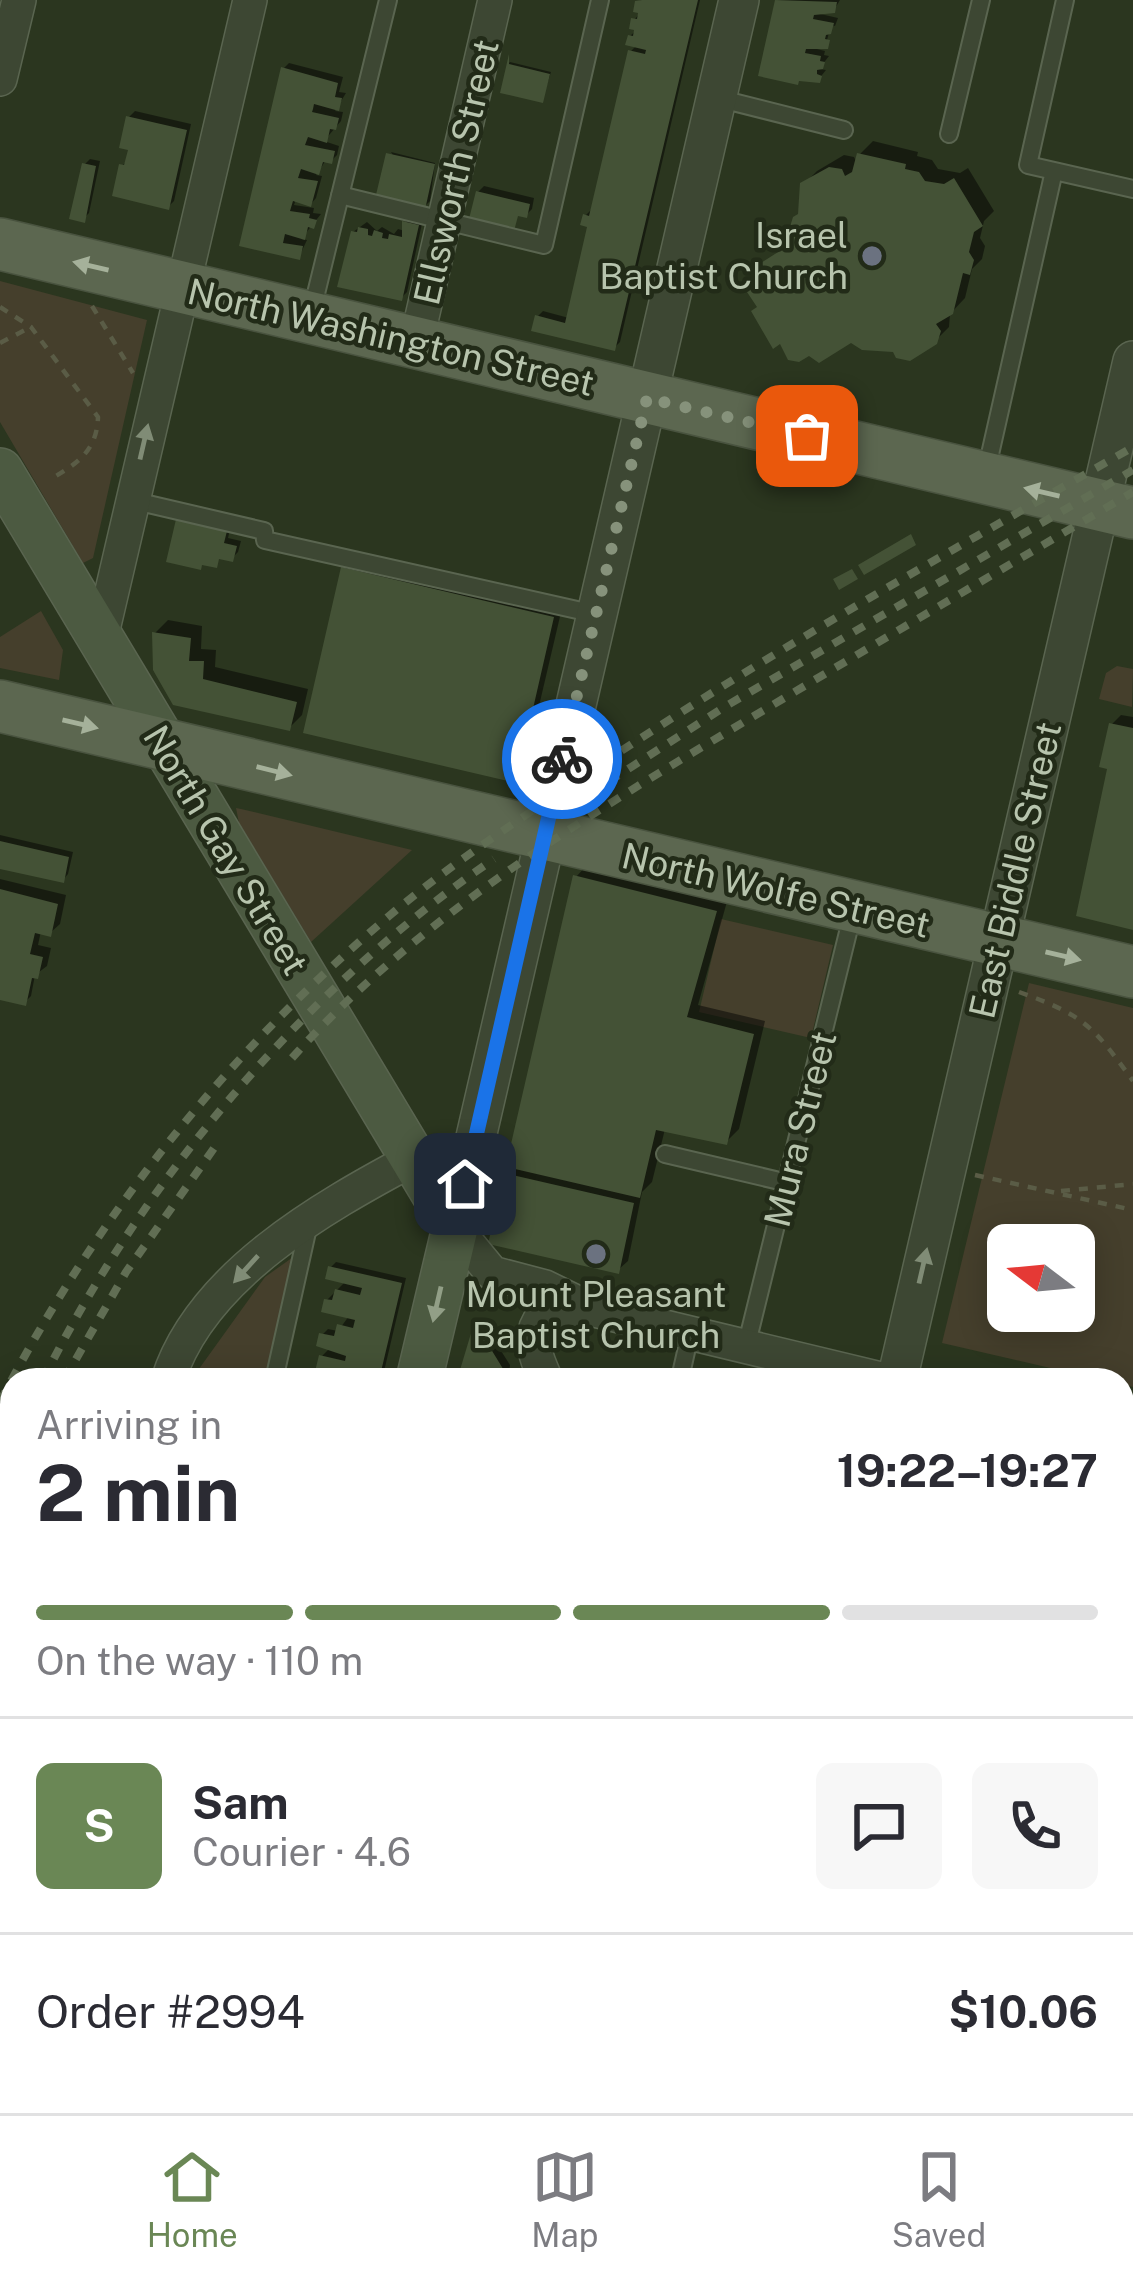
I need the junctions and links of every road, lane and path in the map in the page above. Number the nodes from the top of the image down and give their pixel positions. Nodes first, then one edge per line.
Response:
1 (19, 0) edge
2 (250, 0) edge
3 (388, 0) edge
4 (495, 0) edge
5 (600, 0) edge
6 (739, 0) edge
7 (981, 0) edge
8 (1065, 0) edge
9 (0, 79) edge
10 (716, 98) junction
11 (844, 130) dead end
12 (950, 134) dead end
13 (1054, 171) junction
14 (1133, 189) edge
15 (340, 195) junction
16 (444, 221) junction
17 (0, 244) edge
18 (181, 287) junction
19 (87, 298) dead end
20 (0, 308) edge
21 (310, 318) junction
22 (32, 327) junction
23 (0, 343) edge
24 (416, 343) junction
25 (1133, 361) edge
26 (139, 383) dead end
27 (647, 398) junction
28 (19, 478) edge
29 (984, 478) junction
30 (130, 500) junction
31 (1116, 509) edge
32 (596, 614) junction
33 (101, 638) junction
34 (0, 706) edge
35 (160, 743) junction
36 (544, 836) junction
37 (854, 909) junction
38 (994, 961) junction
39 (1133, 972) edge
40 (1133, 1082) edge
41 (665, 1154) dead end
42 (413, 1160) junction
43 (946, 1168) junction
44 (788, 1184) junction
45 (1133, 1184) edge
46 (1056, 1192) junction
47 (1133, 1210) edge
48 (310, 1218) junction
49 (454, 1228) junction
50 (590, 1309) junction
51 (691, 1334) junction
52 (746, 1348) junction
53 (174, 1368) edge
54 (277, 1368) edge
55 (422, 1368) edge
56 (541, 1368) edge
57 (682, 1368) edge
58 (833, 1368) edge
59 (900, 1368) edge

1 - 9 street
2 - 18 street
3 - 15 lane
4 - 16 street, Ellsworth Street
5 - 16 lane
6 - 10 street
7 - 12 lane
8 - 13 lane
10 - 11 lane
10 - 27 street
13 - 14 lane
13 - 29 lane
15 - 16 lane
15 - 21 lane
16 - 24 street, Ellsworth Street
18 -> 17 main road, North Washington Street
18 - 21 main road, North Washington Street
30 -> 18 street
19 - 26 path
20 - 22 path
21 - 24 main road, North Washington Street
22 - 23 path
22 - 28 path
24 - 27 main road, North Washington Street
25 - 31 street, East Biddle Street
27 - 29 main road, North Washington Street
27 - 32 street
28 - 33 main road, North Gay Street
31 -> 29 main road, North Washington Street
30 - 32 lane
30 - 33 street
31 - 38 street, East Biddle Street
32 - 36 street
33 - 35 main road, North Gay Street
34 -> 35 main road, North Wolfe Street
35 -> 36 main road, North Wolfe Street
35 - 42 main road, North Gay Street
36 - 37 main road, North Wolfe Street
36 - 49 street
37 - 38 main road, North Wolfe Street
37 - 44 lane, Mura Street
38 -> 39 main road, North Wolfe Street
38 - 40 path
38 - 43 street, East Biddle Street
41 - 44 lane
42 - 48 street
42 - 49 main road, North Gay Street
43 - 46 path
59 -> 43 street, East Biddle Street
44 - 52 lane, Mura Street
45 - 46 path
46 - 47 path
48 -> 53 street
48 - 54 lane
49 - 50 street
49 -> 55 main road
50 - 51 street
50 - 56 street
51 - 52 street
51 - 57 lane
52 - 58 street

